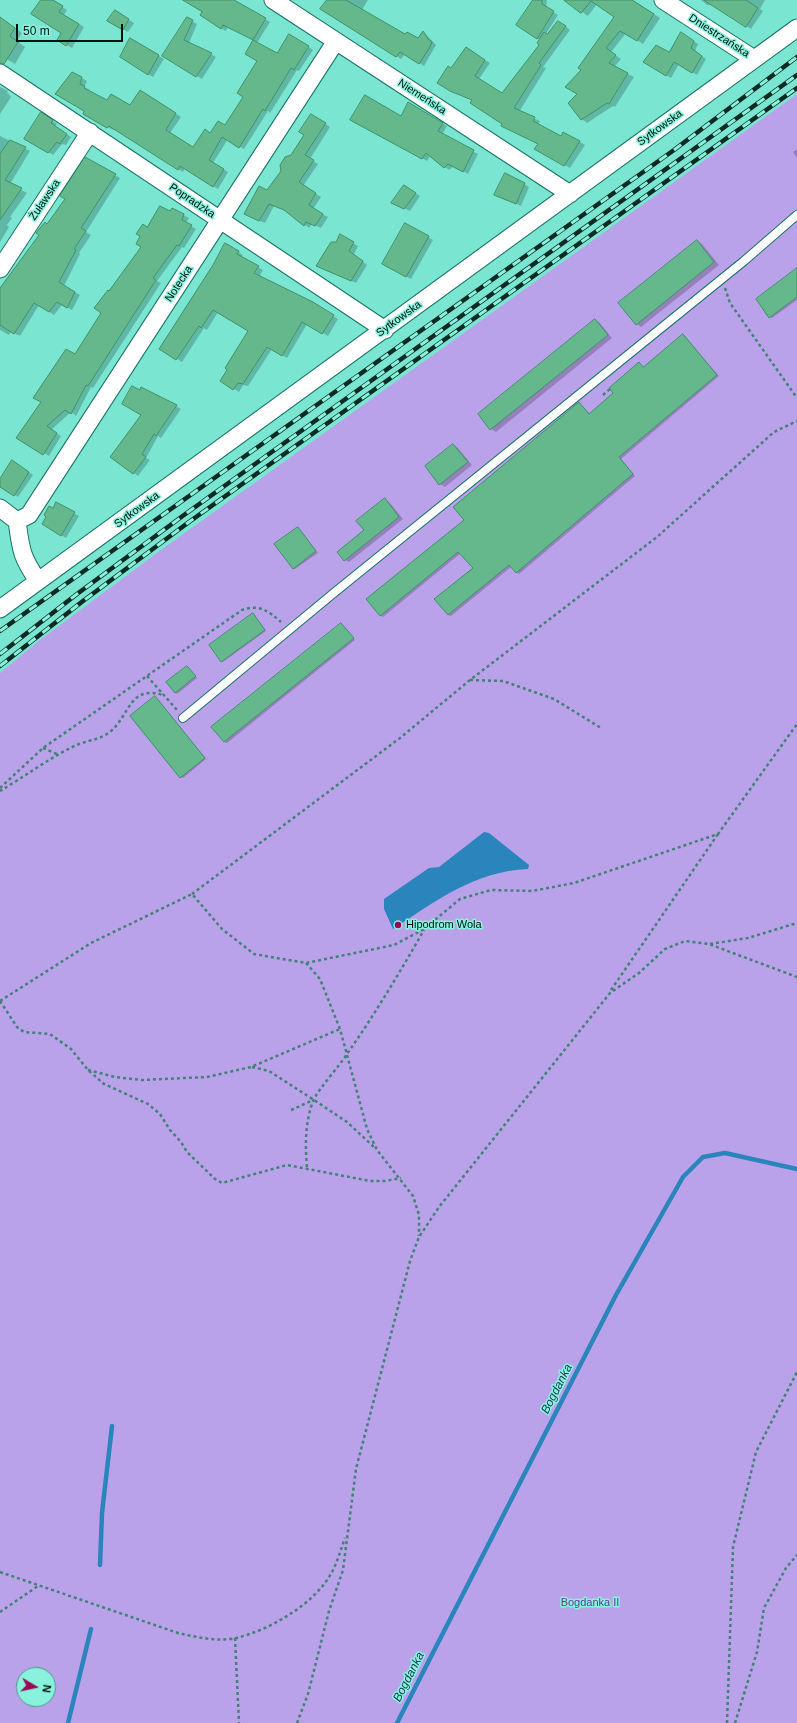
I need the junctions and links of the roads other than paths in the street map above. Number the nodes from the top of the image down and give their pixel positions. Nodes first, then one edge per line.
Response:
1 (273, 0) edge
2 (663, 0) edge
3 (797, 28) edge
4 (336, 41) junction
5 (754, 59) junction
6 (0, 73) edge
7 (90, 132) junction
8 (570, 194) junction
9 (797, 215) edge
10 (221, 220) junction
11 (0, 269) edge
12 (385, 330) junction
13 (0, 508) edge
14 (17, 521) junction
15 (38, 581) junction
16 (0, 609) edge
17 (183, 718) road end

1 - 4 street, Niemeńska
2 - 5 street, Dniestrzańska
3 - 5 street, Sytkowska
4 - 8 street, Niemeńska
4 - 10 street, Notecka
5 - 8 street, Sytkowska
6 - 7 street, Popradzka
7 - 10 street, Popradzka
7 - 11 street, Żuławska
8 - 12 street, Sytkowska
9 - 17 lane
10 - 12 street, Popradzka
10 - 14 street, Notecka
12 - 15 street, Sytkowska
13 - 14 street
14 - 15 street
15 - 16 street, Sytkowska

